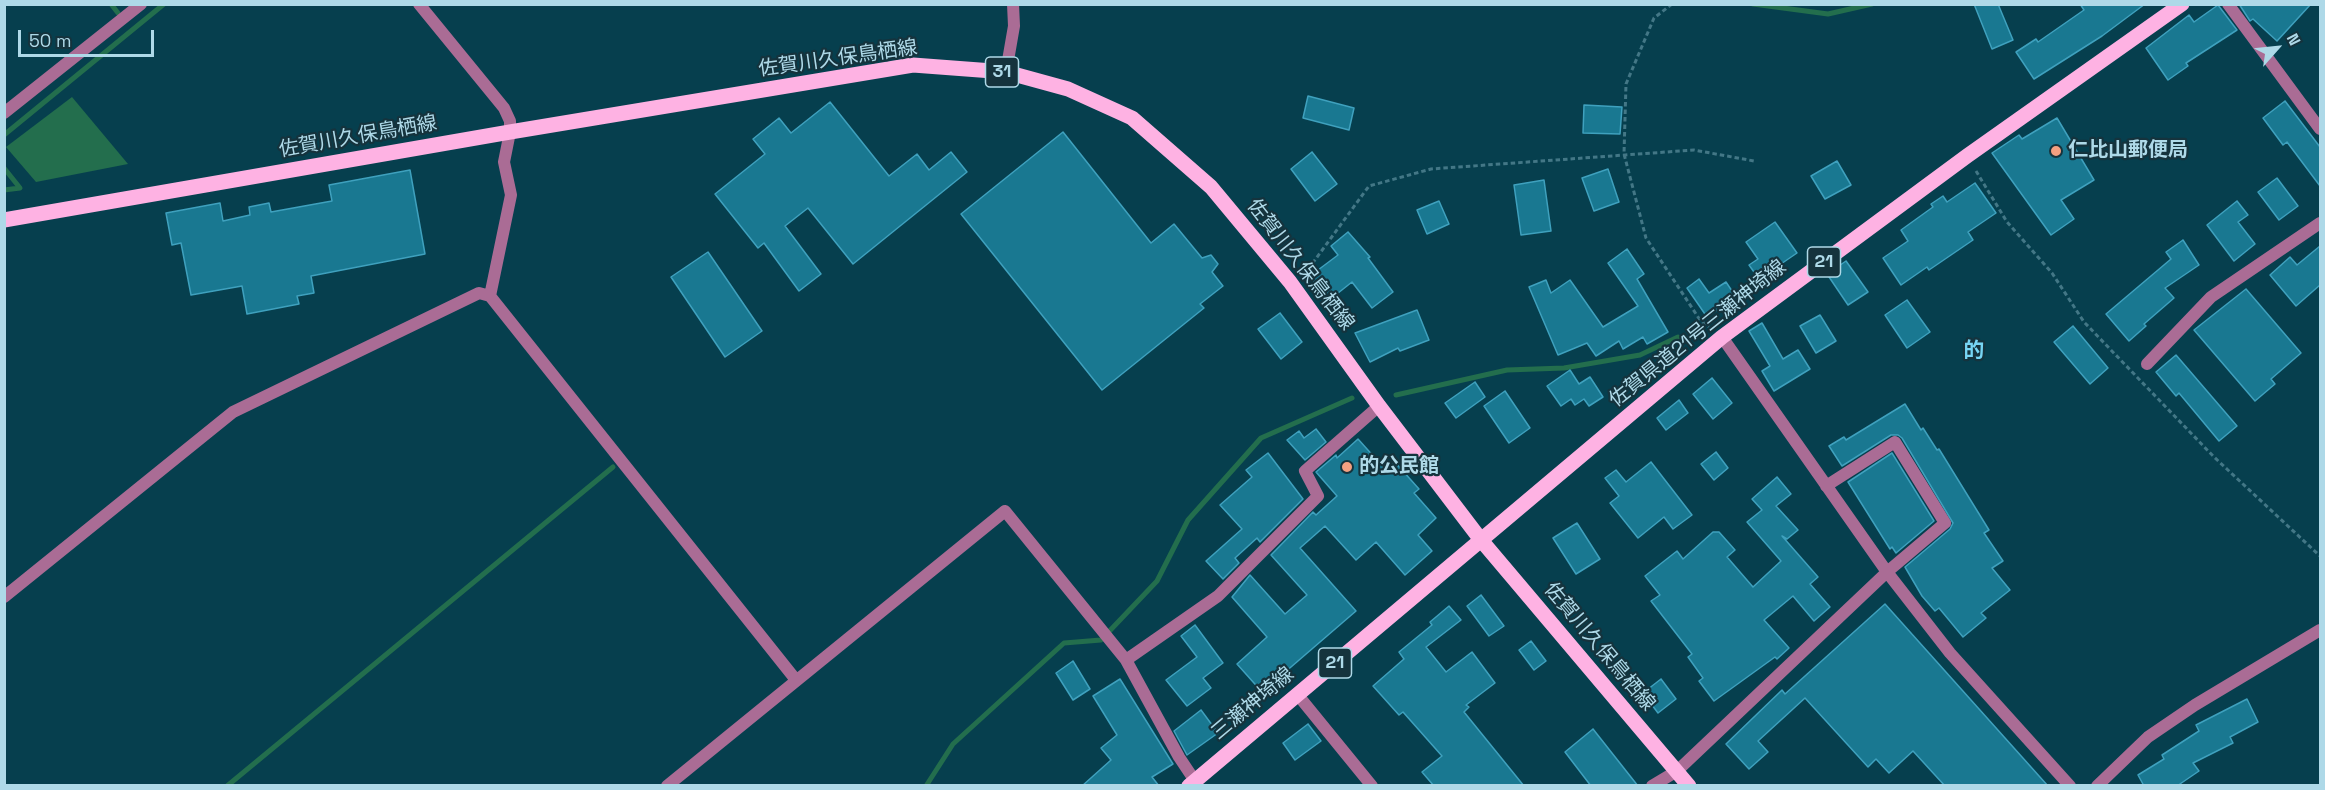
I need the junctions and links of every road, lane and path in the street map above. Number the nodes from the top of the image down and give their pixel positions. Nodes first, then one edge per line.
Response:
1 (141, 4) edge
2 (419, 4) edge
3 (1013, 4) edge
4 (1672, 4) edge
5 (2182, 4) edge
6 (2228, 4) edge
7 (1006, 72) junction
8 (4, 113) edge
9 (2320, 129) edge
10 (510, 132) junction
11 (1624, 154) junction
12 (1754, 161) dead end
13 (4, 220) edge
14 (2320, 223) edge
15 (1290, 282) junction
16 (490, 296) junction
17 (1722, 337) junction
18 (2147, 364) dead end
19 (1379, 406) junction
20 (1826, 486) junction
21 (1481, 540) junction
22 (1887, 572) junction
23 (4, 597) edge
24 (2320, 630) edge
25 (1126, 660) junction
26 (796, 680) junction
27 (1297, 694) junction
28 (1677, 771) junction
29 (1192, 783) edge
30 (667, 786) edge
31 (1372, 786) edge
32 (1653, 786) edge
33 (1689, 786) edge
34 (2070, 786) edge
35 (2097, 786) edge

1 - 8 street
2 - 10 street
3 - 7 street
4 - 11 path
5 - 17 main road, 佐賀県道21号三瀬神埼線 / 21
6 - 9 street
7 - 10 main road, 佐賀川久保鳥栖線 / 31
7 - 15 main road, 佐賀川久保鳥栖線 / 31
10 - 13 main road, 佐賀川久保鳥栖線 / 31
10 - 16 street
11 - 12 path
11 - 15 path
11 - 17 path
14 - 18 street
15 - 19 main road, 佐賀川久保鳥栖線 / 31
16 - 23 street
16 - 26 street
17 - 20 street
17 - 21 main road, 佐賀県道21号三瀬神埼線 / 21
19 - 21 main road, 佐賀川久保鳥栖線 / 31
19 - 25 street
20 - 22 street
20 - 22 street
21 - 27 main road, 三瀬神埼線 / 21
21 - 28 main road, 佐賀川久保鳥栖線 / 31
22 - 28 street
22 - 34 street
24 - 35 street
25 - 26 street
25 - 29 street
26 - 30 street
27 - 29 main road, 三瀬神埼線 / 21
27 - 31 street
28 - 32 street
28 - 33 main road, 佐賀川久保鳥栖線 / 31

